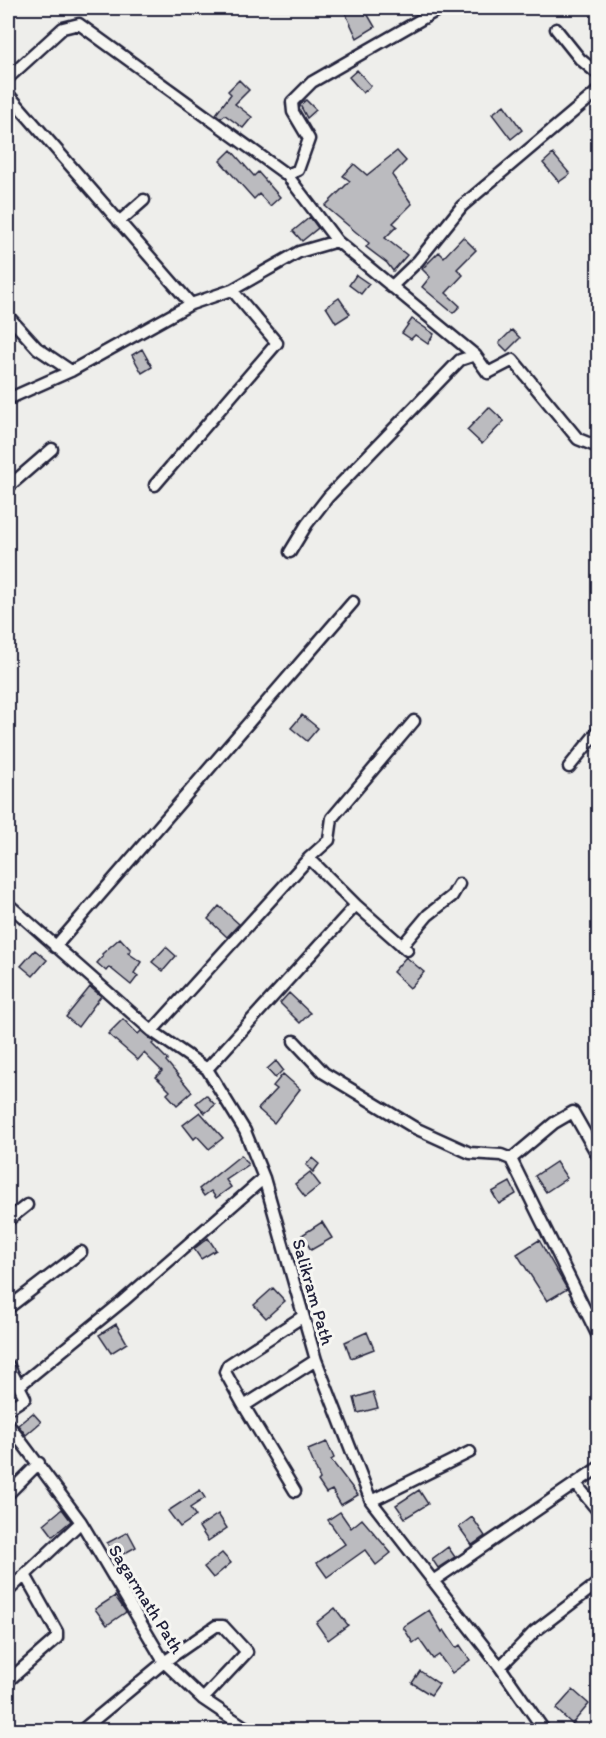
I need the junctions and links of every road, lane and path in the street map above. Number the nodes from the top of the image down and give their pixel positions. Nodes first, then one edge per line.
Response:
1 (441, 8) edge
2 (556, 29) dead end
3 (598, 74) edge
4 (8, 78) edge
5 (598, 91) edge
6 (8, 94) edge
7 (287, 175) junction
8 (144, 200) dead end
9 (119, 222) junction
10 (337, 241) junction
11 (391, 287) junction
12 (232, 290) junction
13 (191, 304) junction
14 (8, 315) edge
15 (475, 355) junction
16 (71, 371) junction
17 (8, 399) edge
18 (598, 447) edge
19 (52, 449) dead end
20 (155, 485) dead end
21 (8, 487) edge
22 (290, 552) dead end
23 (353, 602) dead end
24 (414, 721) dead end
25 (598, 730) edge
26 (569, 767) dead end
27 (309, 858) junction
28 (459, 884) dead end
29 (8, 904) edge
30 (356, 905) junction
31 (55, 947) junction
32 (152, 1031) junction
33 (294, 1041) dead end
34 (207, 1069) junction
35 (598, 1156) edge
36 (511, 1159) junction
37 (264, 1178) junction
38 (27, 1205) dead end
39 (8, 1220) edge
40 (81, 1252) dead end
41 (8, 1308) edge
42 (302, 1317) junction
43 (598, 1336) edge
44 (316, 1360) junction
45 (8, 1365) edge
46 (19, 1386) junction
47 (244, 1406) junction
48 (8, 1409) edge
49 (8, 1424) edge
50 (470, 1452) dead end
51 (39, 1463) junction
52 (598, 1468) edge
53 (576, 1484) junction
54 (296, 1491) dead end
55 (8, 1494) edge
56 (371, 1501) junction
57 (598, 1511) edge
58 (81, 1522) junction
59 (25, 1575) junction
60 (434, 1581) junction
61 (598, 1583) edge
62 (8, 1591) edge
63 (164, 1662) junction
64 (500, 1667) junction
65 (8, 1681) edge
66 (203, 1699) junction
67 (82, 1731) edge
68 (249, 1731) edge
69 (544, 1731) edge

1 - 7 street
2 - 3 street
4 - 7 street
5 - 11 street
6 - 9 street
7 - 10 street
8 - 9 street
9 - 13 street
10 - 11 street
10 - 12 street
11 - 15 street
12 - 13 street
12 - 20 street
13 - 16 street
14 - 16 street
15 - 18 street
15 - 22 street
16 - 17 street
19 - 21 street
23 - 31 street
24 - 27 street
25 - 26 street
27 - 30 street
27 - 32 street
28 - 30 street
29 - 31 street, Salikram Path
30 - 34 street
31 - 32 street, Salikram Path
32 - 34 street, Salikram Path
33 - 36 street
34 - 37 street, Salikram Path
35 - 36 street
36 - 43 street
37 - 42 street, Salikram Path
37 - 46 street
38 - 39 street
40 - 41 street
42 - 44 street, Salikram Path
42 - 47 street
44 - 47 street
44 - 56 street, Salikram Path
45 - 46 street
46 - 48 street
47 - 54 street
49 - 51 street, Sagarmath Path
50 - 56 street
51 - 55 street
51 - 58 street, Sagarmath Path
52 - 53 street
53 - 57 street
53 - 60 street
56 - 60 street, Salikram Path
58 - 59 street
58 - 63 street, Sagarmath Path
59 - 62 street
59 - 65 street
60 - 64 street, Salikram Path
61 - 64 street
63 - 66 street, Sagarmath Path
63 - 66 street
63 - 67 street
64 - 69 street, Salikram Path
66 - 68 street, Sagarmath Path

